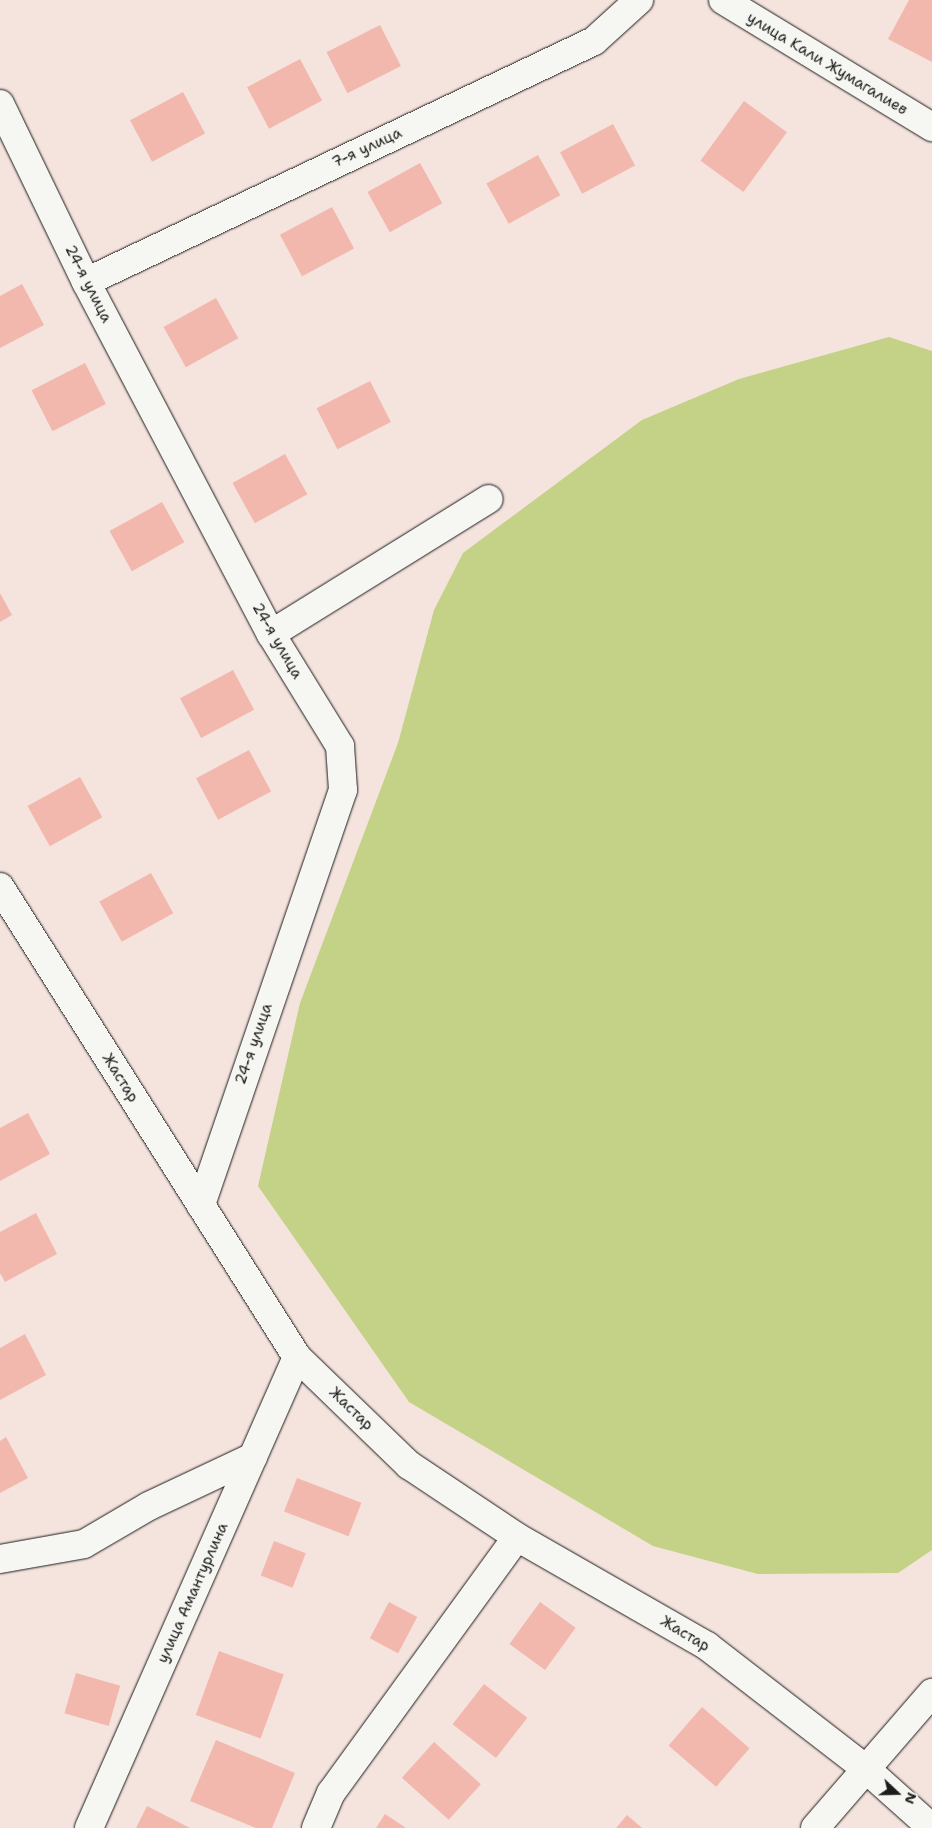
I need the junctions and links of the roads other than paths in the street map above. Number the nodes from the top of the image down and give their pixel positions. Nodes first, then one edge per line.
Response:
1 (639, 0) edge
2 (723, 0) edge
3 (0, 104) edge
4 (932, 127) edge
5 (86, 282) junction
6 (489, 499) dead end
7 (271, 634) junction
8 (0, 887) edge
9 (201, 1205) junction
10 (297, 1358) junction
11 (253, 1457) junction
12 (517, 1537) junction
13 (0, 1559) edge
14 (932, 1693) edge
15 (866, 1769) junction
16 (89, 1828) edge
17 (316, 1828) edge
18 (815, 1828) edge
19 (932, 1828) edge

1 - 5 street, 7-я улица
2 - 4 street, улица Кали Жумагалиев
3 - 5 street, 24-я улица
5 - 7 street, 24-я улица
6 - 7 street
7 - 9 street, 24-я улица
8 - 9 street, Жастар
9 - 10 street, Жастар
10 - 11 street, улица Амантурлина
10 - 12 street, Жастар
11 - 13 street
11 - 16 street, улица Амантурлина
12 - 15 street, Жастар
12 - 17 street
14 - 15 street
15 - 18 street
15 - 19 street, Жастар

